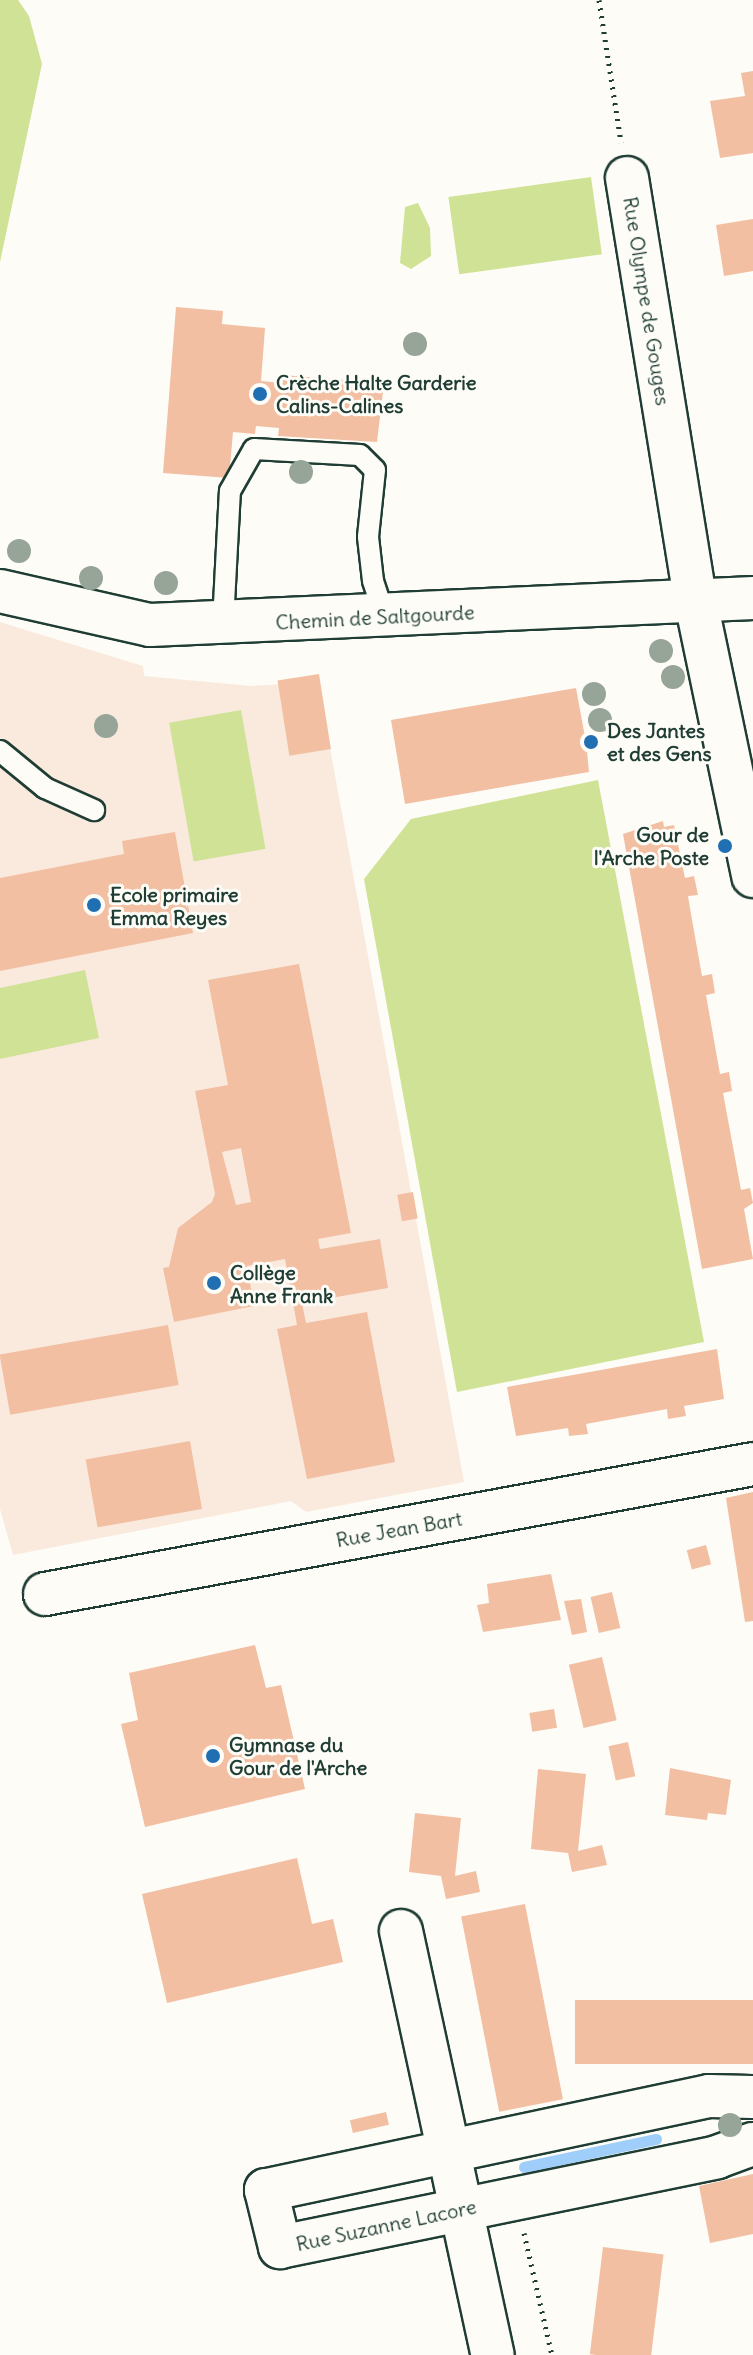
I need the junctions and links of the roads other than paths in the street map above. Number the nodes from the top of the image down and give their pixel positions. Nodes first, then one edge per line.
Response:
1 (627, 178) road end
2 (0, 591) edge
3 (753, 598) edge
4 (696, 602) junction
5 (385, 617) junction
6 (223, 623) junction
7 (0, 751) edge
8 (94, 810) dead end
9 (753, 876) edge
10 (753, 1464) edge
11 (45, 1594) dead end
12 (401, 1931) dead end
13 (704, 2097) junction
14 (753, 2097) edge
15 (735, 2150) edge
16 (449, 2151) junction
17 (462, 2210) junction
18 (493, 2355) edge

1 - 4 street, Rue Olympe de Gouges
2 - 6 street, Chemin de Saltgourde
3 - 4 street, Chemin de Saltgourde
4 - 5 street, Chemin de Saltgourde
4 - 9 street, Rue Olympe de Gouges
5 - 6 street, Chemin de Saltgourde
5 - 6 lane
7 - 8 lane
10 - 11 street, Rue Jean Bart
12 - 16 street
13 - 14 street, Rue Suzanne Lacore
13 - 15 street
13 - 16 street, Rue Suzanne Lacore
15 - 17 street, Rue Suzanne Lacore
16 - 17 street
16 - 17 street, Rue Suzanne Lacore
17 - 18 street

